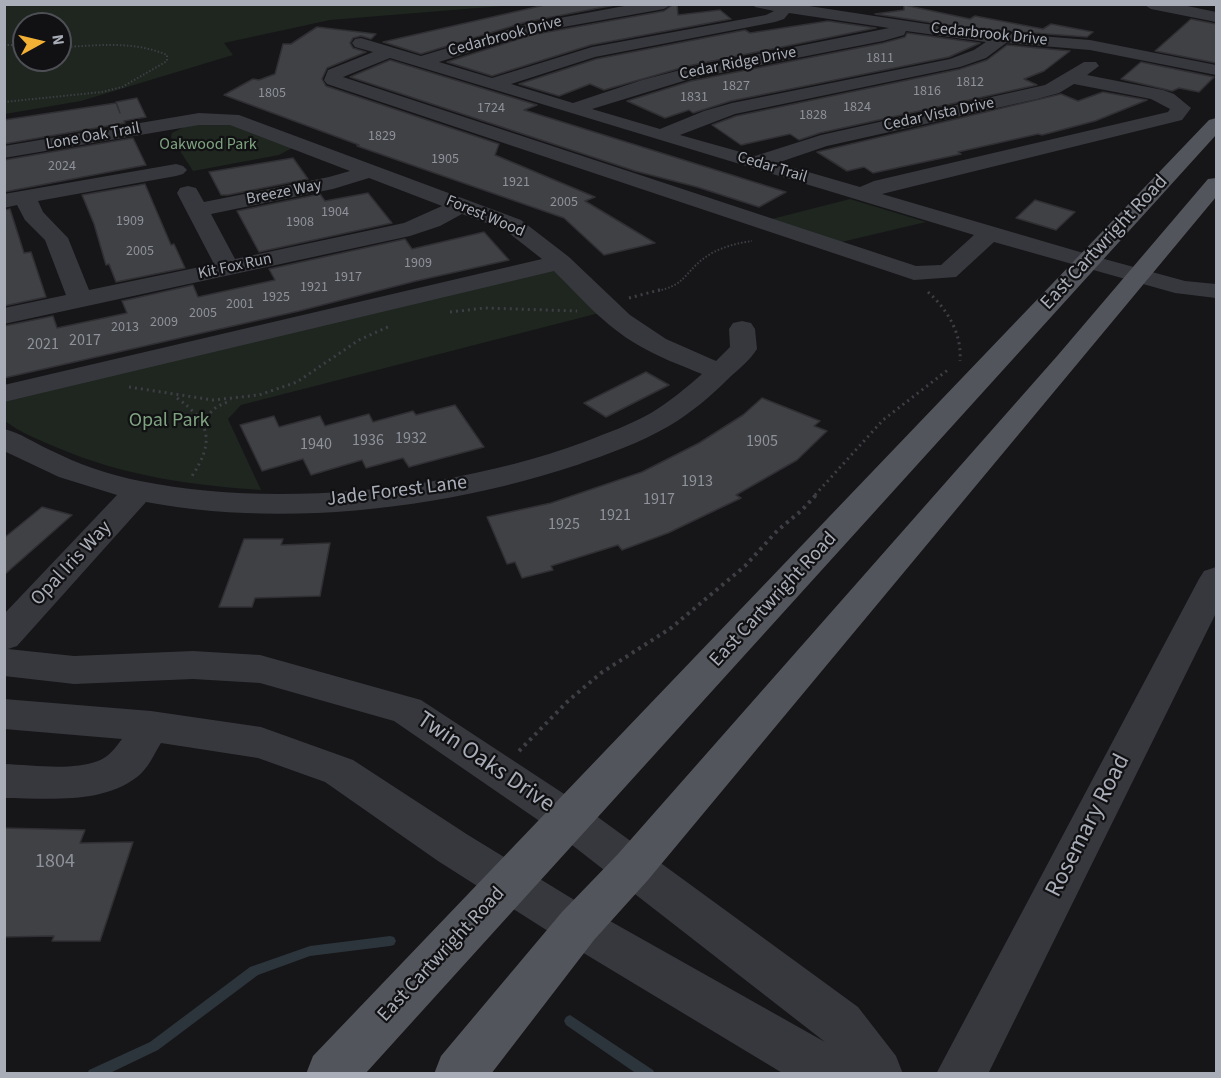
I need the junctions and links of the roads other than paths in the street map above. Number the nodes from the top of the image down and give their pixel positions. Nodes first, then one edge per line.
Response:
1 (664, 4) edge
2 (761, 4) edge
3 (1151, 4) edge
4 (633, 6) edge
5 (785, 8) junction
6 (1216, 17) edge
7 (903, 25) junction
8 (1001, 39) junction
9 (361, 43) dead end
10 (1114, 49) junction
11 (388, 52) junction
12 (419, 62) junction
13 (1216, 70) edge
14 (1073, 78) junction
15 (491, 84) junction
16 (573, 109) junction
17 (218, 117) joint
18 (1216, 124) edge
19 (662, 135) junction
20 (164, 148) junction
21 (4, 153) edge
22 (756, 163) junction
23 (370, 171) junction
24 (1216, 184) edge
25 (861, 195) junction
26 (15, 199) edge
27 (461, 205) junction
28 (197, 210) junction
29 (990, 233) junction
30 (560, 262) junction
31 (1088, 262) junction
32 (228, 268) junction
33 (1139, 275) junction
34 (1184, 288) junction
35 (1216, 291) edge
36 (80, 300) junction
37 (1216, 309) edge
38 (4, 316) edge
39 (742, 330) dead end
40 (720, 372) junction
41 (4, 394) edge
42 (4, 438) edge
43 (139, 491) junction
44 (1216, 579) edge
45 (4, 637) edge
46 (4, 662) edge
47 (4, 714) edge
48 (151, 726) junction
49 (4, 781) edge
50 (569, 819) junction
51 (633, 867) junction
52 (511, 882) junction
53 (578, 926) junction
54 (331, 1074) edge
55 (459, 1074) edge
56 (865, 1074) edge
57 (878, 1074) edge
58 (961, 1074) edge

1 - 4 street, Cedarbrook Drive
2 - 5 street, Cedarbrook Drive
3 - 6 street
4 - 12 street, Cedarbrook Drive
5 - 7 street, Cedarbrook Drive
5 - 15 street
7 - 8 street, Cedarbrook Drive
7 - 16 street, Cedar Ridge Drive
8 - 10 street, Cedarbrook Drive
8 - 19 street
9 - 11 street, Cedar Trail
10 - 13 street, Cedarbrook Drive
10 - 14 street, Cedar Vista Drive
11 - 12 street, Cedar Trail
11 - 29 street
12 - 15 street, Cedar Trail
14 - 22 street, Cedar Vista Drive
14 - 25 street
15 - 16 street, Cedar Trail
16 - 19 street, Cedar Trail
17 - 20 street, Lone Oak Trail
17 - 23 street, Forest Wood
18 - 31 main road, East Cartwright Road
19 - 22 street, Cedar Trail
20 - 21 street, Lone Oak Trail
20 - 26 street
20 - 28 street
22 - 25 street, Cedar Trail
23 - 27 street, Forest Wood
23 - 28 street, Breeze Way
24 - 33 main road
25 - 29 street, Cedar Trail
26 - 36 street
27 - 30 street, Forest Wood
27 - 32 street, Kit Fox Run
28 - 32 street
29 - 31 street, Cedar Trail
30 - 40 street, Forest Wood
30 - 41 street
31 - 33 street, Cedar Trail
31 - 50 main road, East Cartwright Road
32 - 36 street, Kit Fox Run
33 - 34 street, Cedar Trail
33 - 51 main road
34 - 35 street, Cedar Trail
34 - 37 street, Cedar Trail
36 - 38 street, Kit Fox Run
39 - 40 street, Jade Forest Lane
40 - 43 street, Jade Forest Lane
42 - 43 street, Jade Forest Lane
43 - 45 street, Opal Iris Way
44 - 58 street, Rosemary Road
46 - 50 street, Twin Oaks Drive
47 - 48 street
48 - 49 street
48 - 52 street
50 - 51 street, Twin Oaks Drive
50 - 52 main road, East Cartwright Road
51 - 53 main road
51 - 57 street, Twin Oaks Drive
52 - 53 street
52 - 54 main road, East Cartwright Road
53 - 55 main road
53 - 56 street

